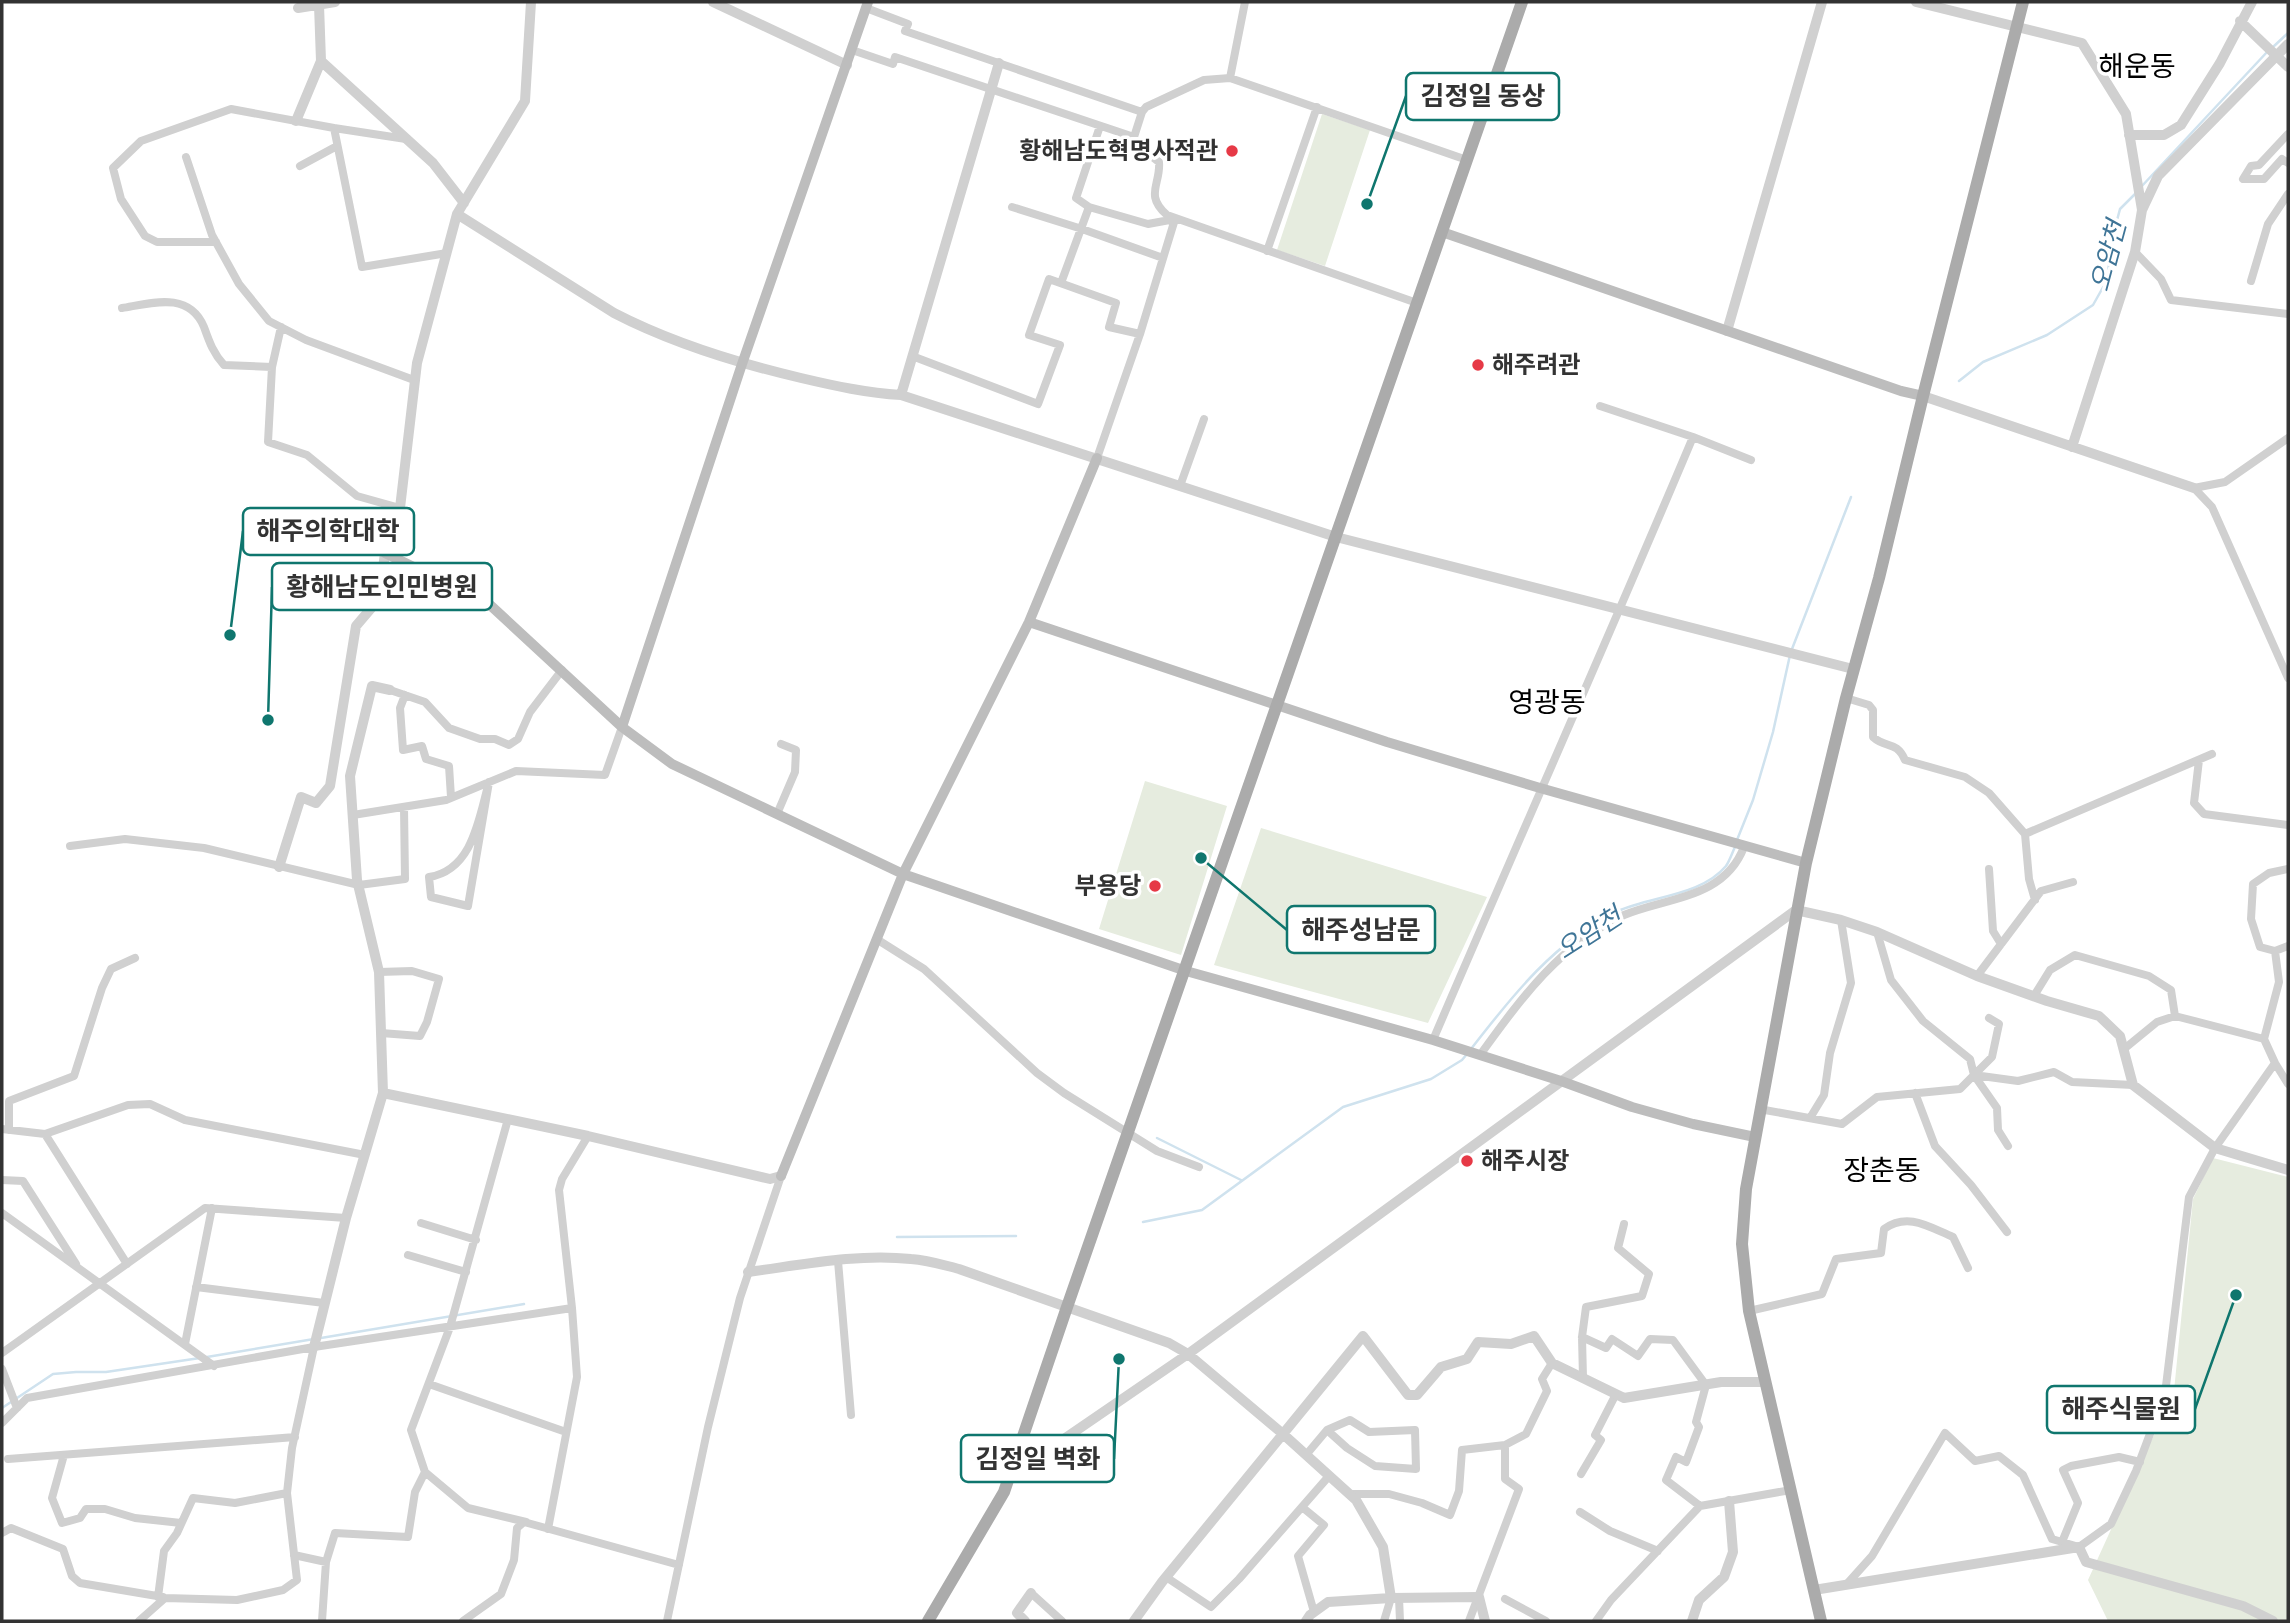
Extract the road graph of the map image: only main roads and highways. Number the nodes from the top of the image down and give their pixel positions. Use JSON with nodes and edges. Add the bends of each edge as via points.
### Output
{"nodes":[{"id":1,"x":1522,"y":2,"type":"edge"},
{"id":2,"x":2023,"y":2,"type":"edge"},
{"id":3,"x":867,"y":5,"type":"edge"},
{"id":4,"x":1442,"y":232,"type":"junction"},
{"id":5,"x":1923,"y":396,"type":"junction"},
{"id":6,"x":1097,"y":458,"type":"road end"},
{"id":7,"x":385,"y":553,"type":"road end"},
{"id":8,"x":1029,"y":622,"type":"junction"},
{"id":9,"x":1279,"y":705,"type":"junction"},
{"id":10,"x":622,"y":727,"type":"junction"},
{"id":11,"x":1805,"y":863,"type":"junction"},
{"id":12,"x":904,"y":874,"type":"junction"},
{"id":13,"x":1186,"y":971,"type":"junction"},
{"id":14,"x":1755,"y":1137,"type":"junction"},
{"id":15,"x":781,"y":1176,"type":"road end"},
{"id":16,"x":928,"y":1621,"type":"edge"},
{"id":17,"x":1821,"y":1621,"type":"edge"}],
"edges":[{"from":1,"to":4,"type":"main road"},
{"from":2,"to":5,"type":"main road"},
{"from":3,"to":10,"type":"main road"},
{"from":4,"to":5,"type":"main road"},
{"from":4,"to":9,"type":"main road"},
{"from":5,"to":11,"type":"main road"},
{"from":6,"to":8,"type":"main road"},
{"from":7,"to":10,"type":"main road","via":[[489,604]]},
{"from":8,"to":9,"type":"main road"},
{"from":8,"to":12,"type":"main road"},
{"from":9,"to":11,"type":"main road","via":[[1540,788]]},
{"from":9,"to":13,"type":"main road"},
{"from":10,"to":12,"type":"main road","via":[[672,764]]},
{"from":11,"to":14,"type":"main road"},
{"from":12,"to":13,"type":"main road"},
{"from":12,"to":15,"type":"main road"},
{"from":13,"to":14,"type":"main road","via":[[1460,1048],[1632,1107]]},
{"from":13,"to":16,"type":"main road","via":[[1004,1492]]},
{"from":14,"to":17,"type":"main road","via":[[1742,1219],[1749,1311]]}]}
